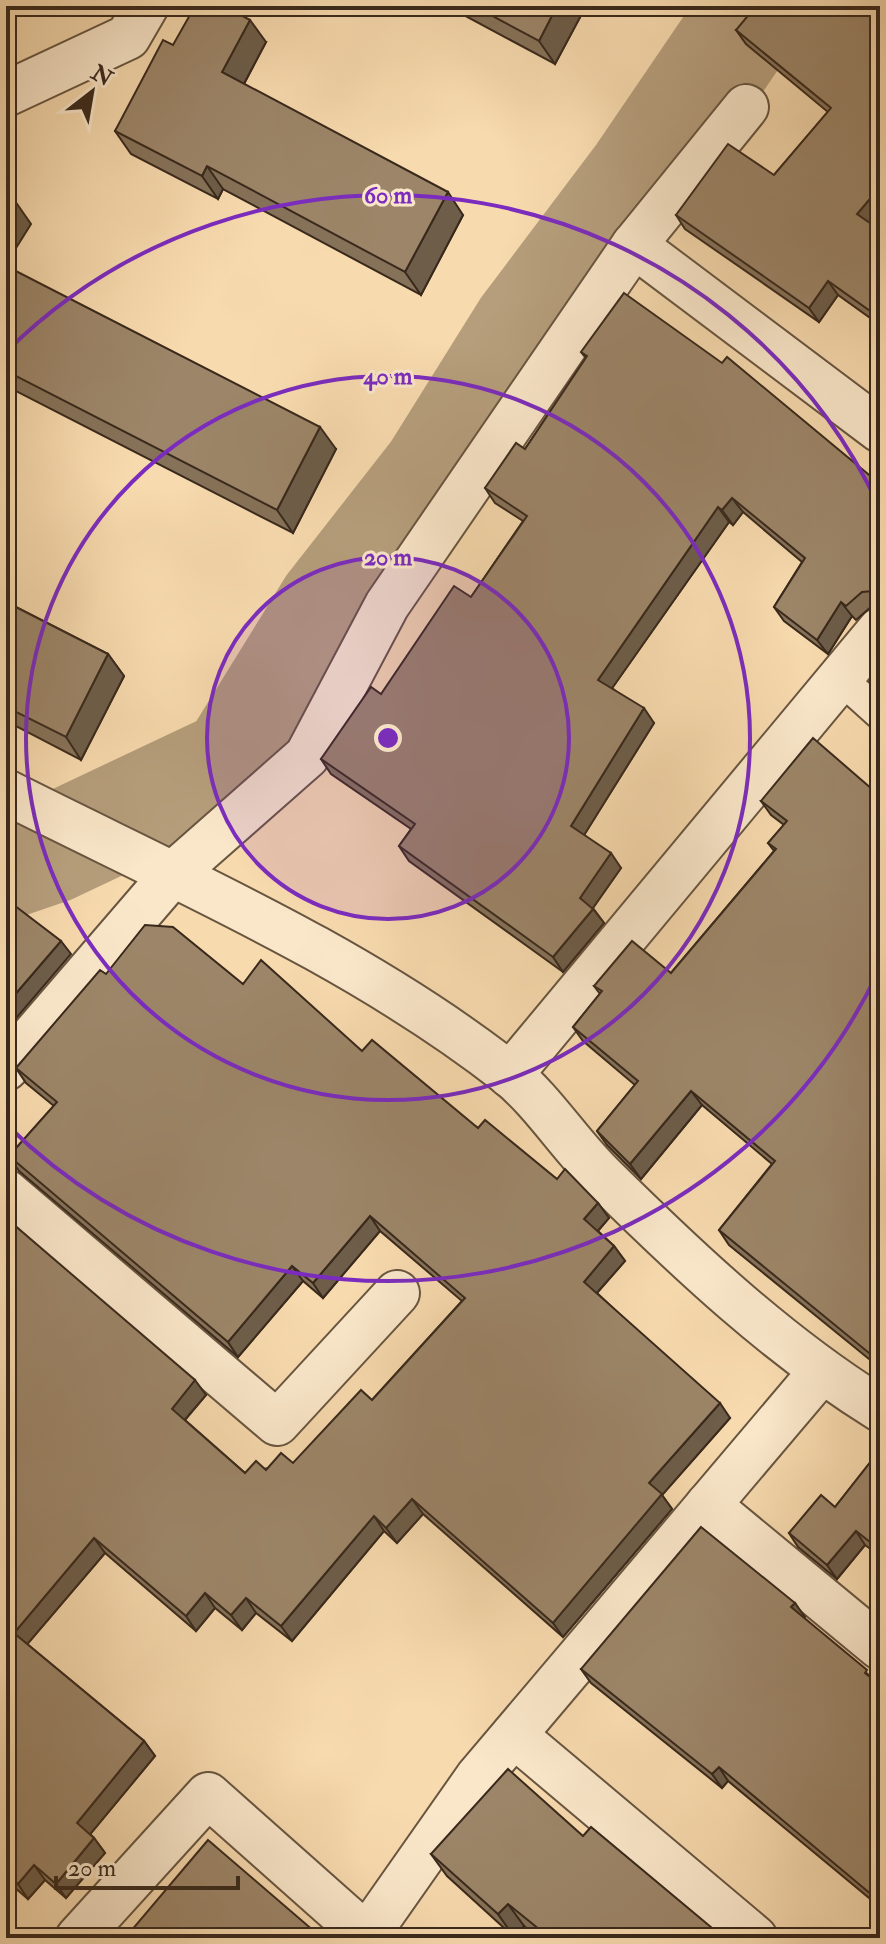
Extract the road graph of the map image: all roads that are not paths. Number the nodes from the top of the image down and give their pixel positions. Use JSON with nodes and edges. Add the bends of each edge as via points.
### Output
{"nodes":[{"id":1,"x":146,"y":6,"type":"edge"},
{"id":2,"x":6,"y":94,"type":"edge"},
{"id":3,"x":746,"y":107,"type":"dead end"},
{"id":4,"x":634,"y":245,"type":"junction"},
{"id":5,"x":880,"y":430,"type":"edge"},
{"id":6,"x":880,"y":630,"type":"edge"},
{"id":7,"x":840,"y":678,"type":"junction"},
{"id":8,"x":880,"y":714,"type":"edge"},
{"id":9,"x":24,"y":801,"type":"edge"},
{"id":10,"x":172,"y":875,"type":"junction"},
{"id":11,"x":6,"y":1068,"type":"edge"},
{"id":12,"x":510,"y":1075,"type":"junction"},
{"id":13,"x":6,"y":1192,"type":"edge"},
{"id":14,"x":397,"y":1293,"type":"dead end"},
{"id":15,"x":820,"y":1373,"type":"junction"},
{"id":16,"x":880,"y":1409,"type":"edge"},
{"id":17,"x":708,"y":1505,"type":"junction"},
{"id":18,"x":880,"y":1647,"type":"edge"},
{"id":19,"x":514,"y":1735,"type":"junction"},
{"id":20,"x":367,"y":1937,"type":"edge"},
{"id":21,"x":78,"y":1938,"type":"edge"},
{"id":22,"x":755,"y":1938,"type":"edge"}],
"edges":[{"from":1,"to":2,"type":"street","via":[[128,37]]},
{"from":3,"to":4,"type":"street"},
{"from":4,"to":5,"type":"street"},
{"from":4,"to":10,"type":"street","via":[[387,605],[307,756]]},
{"from":6,"to":7,"type":"street"},
{"from":7,"to":8,"type":"lane"},
{"from":7,"to":12,"type":"street"},
{"from":9,"to":10,"type":"street"},
{"from":10,"to":11,"type":"street"},
{"from":10,"to":12,"type":"street","via":[[338,961]]},
{"from":12,"to":15,"type":"street","via":[[600,1175]]},
{"from":13,"to":14,"type":"street","via":[[277,1423]]},
{"from":15,"to":16,"type":"street"},
{"from":15,"to":17,"type":"street"},
{"from":17,"to":18,"type":"street"},
{"from":17,"to":19,"type":"street"},
{"from":19,"to":20,"type":"street","via":[[478,1777]]},
{"from":19,"to":22,"type":"street"},
{"from":20,"to":21,"type":"street","via":[[208,1795]]}]}
